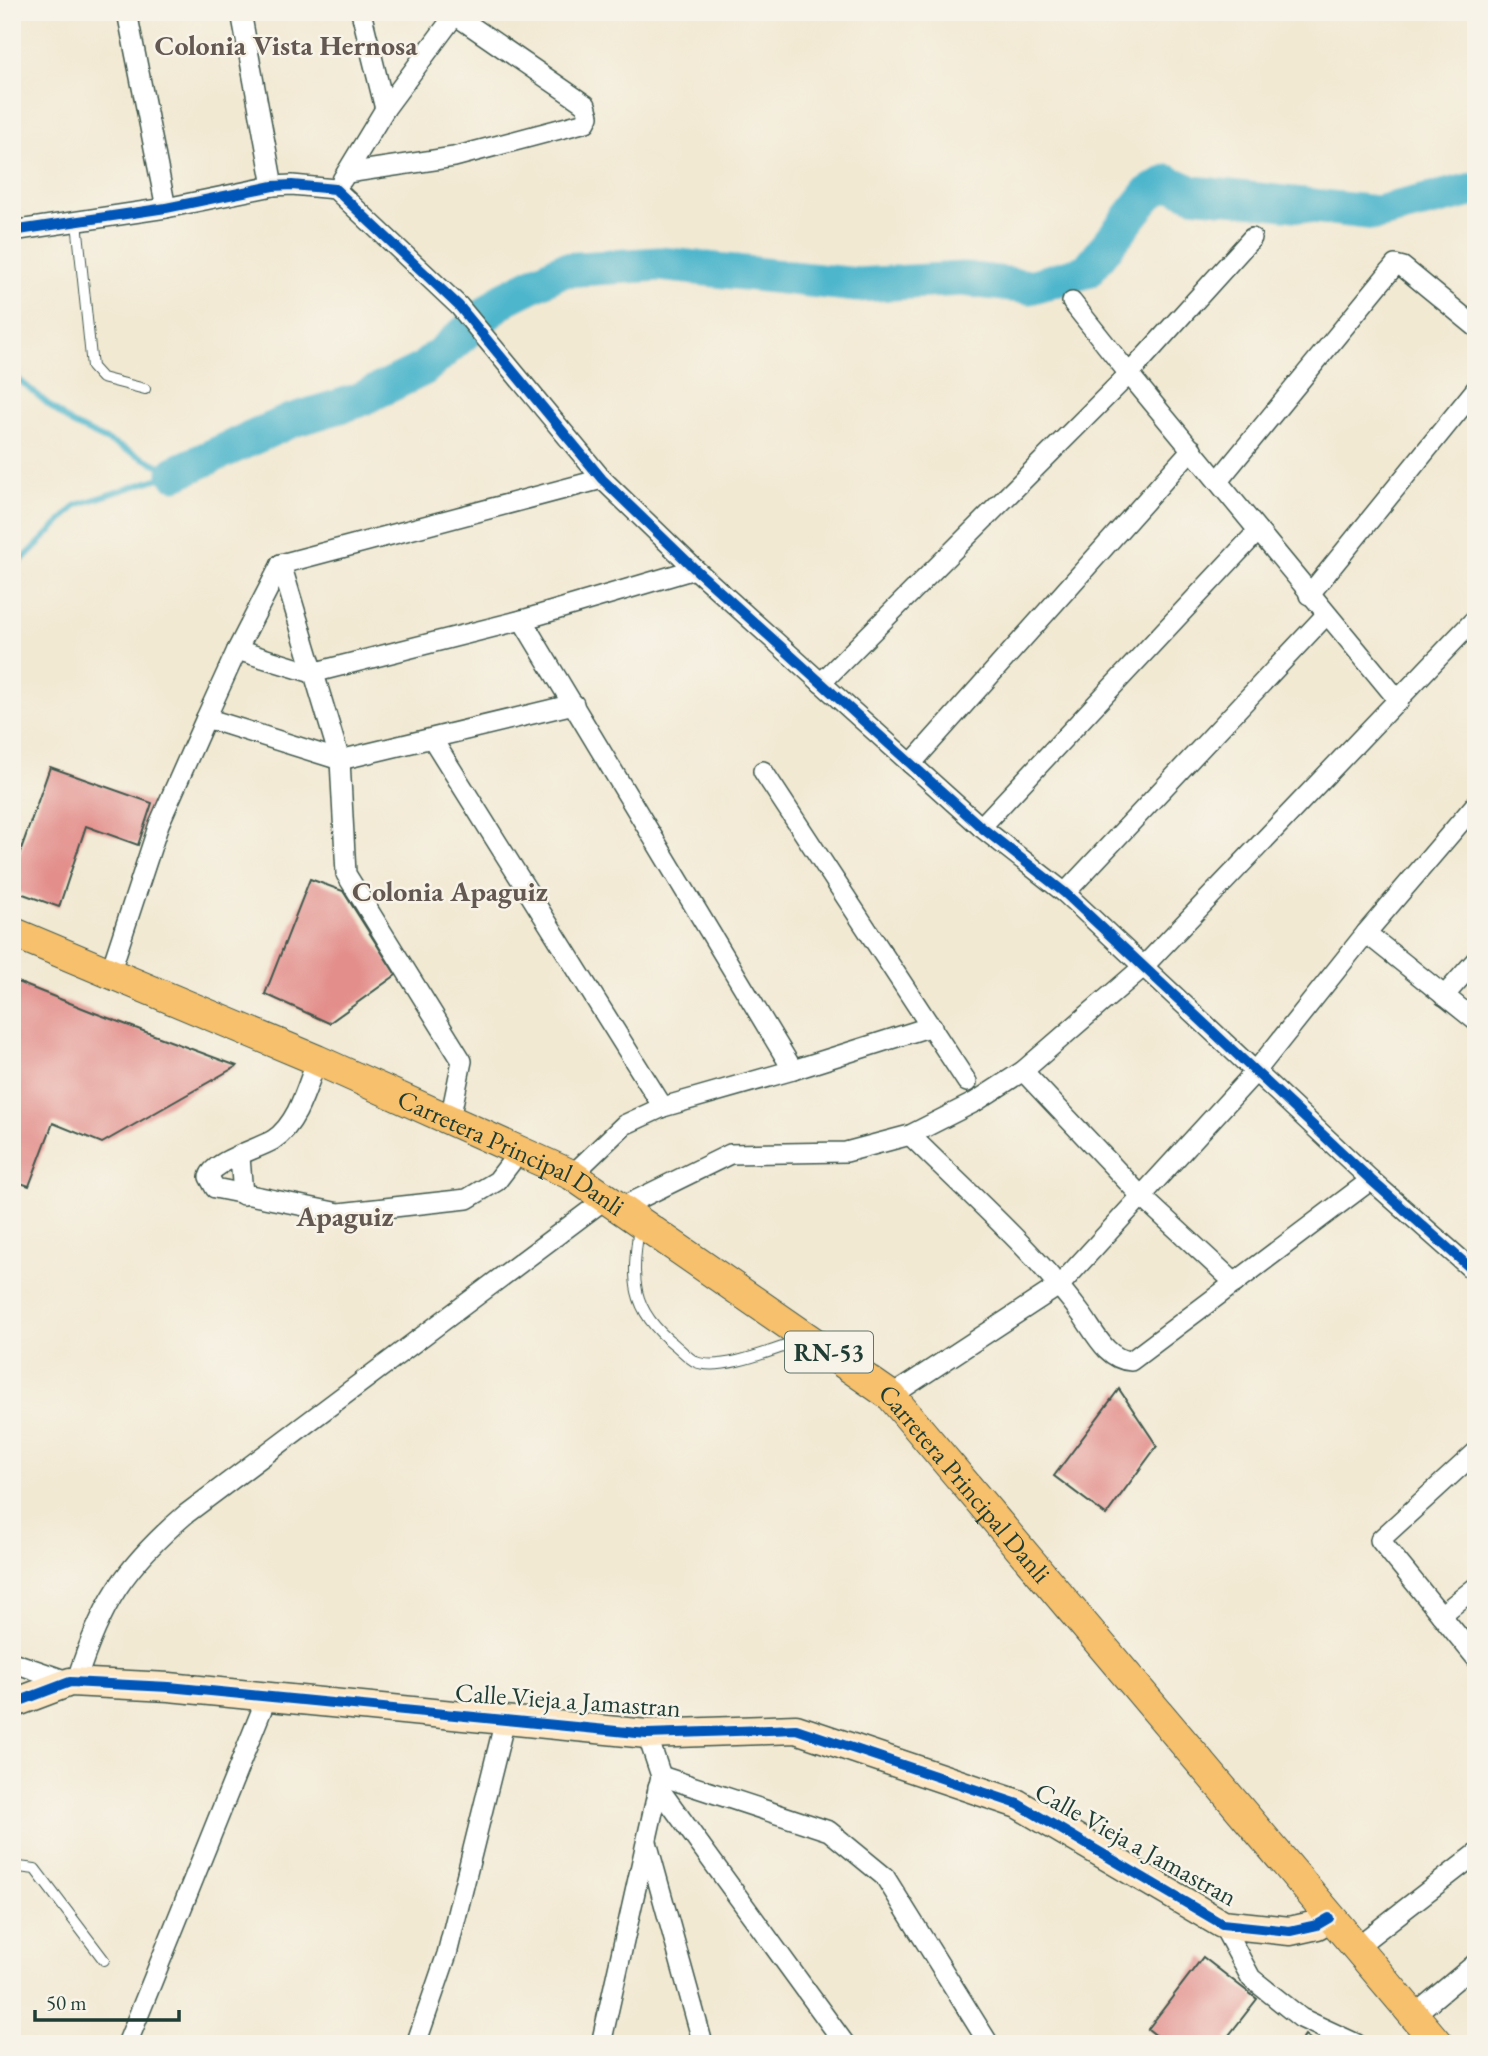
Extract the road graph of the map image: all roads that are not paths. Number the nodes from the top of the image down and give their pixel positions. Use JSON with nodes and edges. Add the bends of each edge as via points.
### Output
{"nodes":[{"id":1,"x":127,"y":12,"type":"edge"},
{"id":2,"x":241,"y":12,"type":"edge"},
{"id":3,"x":361,"y":12,"type":"edge"},
{"id":4,"x":456,"y":14,"type":"edge"},
{"id":5,"x":386,"y":109,"type":"junction"},
{"id":6,"x":341,"y":181,"type":"junction"},
{"id":7,"x":273,"y":187,"type":"junction"},
{"id":8,"x":166,"y":208,"type":"junction"},
{"id":9,"x":77,"y":222,"type":"junction"},
{"id":10,"x":12,"y":230,"type":"edge"},
{"id":11,"x":1252,"y":238,"type":"dead end"},
{"id":12,"x":1072,"y":302,"type":"dead end"},
{"id":13,"x":1476,"y":327,"type":"edge"},
{"id":14,"x":1129,"y":374,"type":"junction"},
{"id":15,"x":145,"y":389,"type":"dead end"},
{"id":16,"x":1476,"y":389,"type":"edge"},
{"id":17,"x":1192,"y":449,"type":"junction"},
{"id":18,"x":602,"y":479,"type":"junction"},
{"id":19,"x":1218,"y":481,"type":"junction"},
{"id":20,"x":1258,"y":531,"type":"junction"},
{"id":21,"x":281,"y":564,"type":"junction"},
{"id":22,"x":695,"y":569,"type":"junction"},
{"id":23,"x":1309,"y":595,"type":"junction"},
{"id":24,"x":1326,"y":615,"type":"junction"},
{"id":25,"x":1476,"y":618,"type":"edge"},
{"id":26,"x":522,"y":620,"type":"junction"},
{"id":27,"x":237,"y":650,"type":"junction"},
{"id":28,"x":312,"y":673,"type":"junction"},
{"id":29,"x":821,"y":683,"type":"junction"},
{"id":30,"x":1399,"y":701,"type":"junction"},
{"id":31,"x":574,"y":704,"type":"junction"},
{"id":32,"x":206,"y":718,"type":"junction"},
{"id":33,"x":433,"y":740,"type":"junction"},
{"id":34,"x":340,"y":760,"type":"junction"},
{"id":35,"x":911,"y":764,"type":"junction"},
{"id":36,"x":763,"y":771,"type":"dead end"},
{"id":37,"x":1476,"y":804,"type":"edge"},
{"id":38,"x":981,"y":827,"type":"junction"},
{"id":39,"x":1065,"y":893,"type":"junction"},
{"id":40,"x":12,"y":932,"type":"edge"},
{"id":41,"x":1366,"y":933,"type":"junction"},
{"id":42,"x":1476,"y":960,"type":"edge"},
{"id":43,"x":1143,"y":967,"type":"junction"},
{"id":44,"x":110,"y":973,"type":"junction"},
{"id":45,"x":1444,"y":996,"type":"junction"},
{"id":46,"x":1476,"y":1021,"type":"edge"},
{"id":47,"x":932,"y":1026,"type":"junction"},
{"id":48,"x":317,"y":1060,"type":"junction"},
{"id":49,"x":793,"y":1070,"type":"junction"},
{"id":50,"x":1023,"y":1071,"type":"junction"},
{"id":51,"x":1256,"y":1071,"type":"junction"},
{"id":52,"x":967,"y":1082,"type":"dead end"},
{"id":53,"x":663,"y":1107,"type":"junction"},
{"id":54,"x":450,"y":1119,"type":"junction"},
{"id":55,"x":910,"y":1135,"type":"junction"},
{"id":56,"x":519,"y":1152,"type":"junction"},
{"id":57,"x":240,"y":1157,"type":"junction"},
{"id":58,"x":572,"y":1175,"type":"junction"},
{"id":59,"x":1371,"y":1180,"type":"junction"},
{"id":60,"x":243,"y":1195,"type":"junction"},
{"id":61,"x":1141,"y":1196,"type":"junction"},
{"id":62,"x":623,"y":1207,"type":"junction"},
{"id":63,"x":1476,"y":1273,"type":"edge"},
{"id":64,"x":1235,"y":1283,"type":"junction"},
{"id":65,"x":1060,"y":1285,"type":"junction"},
{"id":66,"x":809,"y":1338,"type":"junction"},
{"id":67,"x":891,"y":1396,"type":"junction"},
{"id":68,"x":1476,"y":1452,"type":"edge"},
{"id":69,"x":1476,"y":1587,"type":"edge"},
{"id":70,"x":1441,"y":1615,"type":"junction"},
{"id":71,"x":1476,"y":1658,"type":"edge"},
{"id":72,"x":12,"y":1662,"type":"edge"},
{"id":73,"x":73,"y":1682,"type":"junction"},
{"id":74,"x":267,"y":1697,"type":"junction"},
{"id":75,"x":12,"y":1704,"type":"edge"},
{"id":76,"x":505,"y":1720,"type":"junction"},
{"id":77,"x":647,"y":1734,"type":"junction"},
{"id":78,"x":660,"y":1782,"type":"junction"},
{"id":79,"x":647,"y":1840,"type":"junction"},
{"id":80,"x":1476,"y":1854,"type":"edge"},
{"id":81,"x":12,"y":1872,"type":"edge"},
{"id":82,"x":1329,"y":1918,"type":"junction"},
{"id":83,"x":1222,"y":1924,"type":"junction"},
{"id":84,"x":1355,"y":1948,"type":"junction"},
{"id":85,"x":104,"y":1961,"type":"dead end"},
{"id":86,"x":1476,"y":1964,"type":"edge"},
{"id":87,"x":1413,"y":2016,"type":"junction"},
{"id":88,"x":127,"y":2044,"type":"edge"},
{"id":89,"x":416,"y":2044,"type":"edge"},
{"id":90,"x":601,"y":2044,"type":"edge"},
{"id":91,"x":703,"y":2044,"type":"edge"},
{"id":92,"x":845,"y":2044,"type":"edge"},
{"id":93,"x":989,"y":2044,"type":"edge"},
{"id":94,"x":1357,"y":2044,"type":"edge"},
{"id":95,"x":1438,"y":2044,"type":"edge"}],
"edges":[{"from":1,"to":8,"type":"street"},
{"from":2,"to":7,"type":"street"},
{"from":3,"to":5,"type":"street"},
{"from":4,"to":5,"type":"street"},
{"from":4,"to":6,"type":"street","via":[[586,105],[586,122]]},
{"from":5,"to":6,"type":"street"},
{"from":6,"to":7,"type":"street"},
{"from":6,"to":18,"type":"street","via":[[459,306]]},
{"from":7,"to":8,"type":"street"},
{"from":8,"to":9,"type":"street"},
{"from":9,"to":10,"type":"street"},
{"from":9,"to":15,"type":"lane","via":[[92,367],[102,378]]},
{"from":11,"to":14,"type":"street"},
{"from":12,"to":14,"type":"street"},
{"from":13,"to":19,"type":"street","via":[[1395,265]]},
{"from":14,"to":17,"type":"street"},
{"from":14,"to":29,"type":"street"},
{"from":16,"to":23,"type":"street"},
{"from":17,"to":19,"type":"street"},
{"from":17,"to":35,"type":"street"},
{"from":18,"to":21,"type":"street"},
{"from":18,"to":22,"type":"street"},
{"from":19,"to":20,"type":"street"},
{"from":20,"to":23,"type":"street"},
{"from":20,"to":38,"type":"street"},
{"from":21,"to":27,"type":"street"},
{"from":21,"to":28,"type":"street"},
{"from":22,"to":26,"type":"street"},
{"from":22,"to":29,"type":"street"},
{"from":23,"to":24,"type":"street"},
{"from":24,"to":30,"type":"street"},
{"from":24,"to":39,"type":"street"},
{"from":25,"to":30,"type":"street"},
{"from":26,"to":28,"type":"street"},
{"from":26,"to":31,"type":"street"},
{"from":27,"to":28,"type":"street"},
{"from":27,"to":32,"type":"street"},
{"from":28,"to":34,"type":"street"},
{"from":29,"to":35,"type":"street"},
{"from":30,"to":43,"type":"street"},
{"from":31,"to":33,"type":"street"},
{"from":31,"to":49,"type":"street"},
{"from":32,"to":34,"type":"street"},
{"from":32,"to":44,"type":"street","via":[[159,824]]},
{"from":33,"to":34,"type":"street"},
{"from":33,"to":53,"type":"street"},
{"from":34,"to":54,"type":"street","via":[[346,874],[462,1060]]},
{"from":35,"to":38,"type":"street"},
{"from":36,"to":47,"type":"street"},
{"from":37,"to":41,"type":"street"},
{"from":38,"to":39,"type":"street"},
{"from":39,"to":43,"type":"street"},
{"from":40,"to":44,"type":"main road","name":"Carretera Principal Danli","number":"RN-53"},
{"from":41,"to":45,"type":"street"},
{"from":41,"to":51,"type":"street"},
{"from":42,"to":45,"type":"street"},
{"from":43,"to":50,"type":"street"},
{"from":43,"to":51,"type":"street"},
{"from":44,"to":48,"type":"main road","name":"Carretera Principal Danli","number":"RN-53"},
{"from":45,"to":46,"type":"street"},
{"from":47,"to":49,"type":"street"},
{"from":47,"to":52,"type":"street"},
{"from":48,"to":54,"type":"main road","name":"Carretera Principal Danli","number":"RN-53"},
{"from":48,"to":57,"type":"street","via":[[293,1119],[275,1139]]},
{"from":49,"to":53,"type":"street"},
{"from":50,"to":55,"type":"street"},
{"from":50,"to":61,"type":"street"},
{"from":51,"to":59,"type":"street"},
{"from":51,"to":61,"type":"street"},
{"from":53,"to":58,"type":"street","via":[[624,1125]]},
{"from":54,"to":56,"type":"main road","name":"Carretera Principal Danli","number":"RN-53"},
{"from":55,"to":62,"type":"street","via":[[846,1152],[730,1154]]},
{"from":55,"to":65,"type":"street"},
{"from":56,"to":58,"type":"main road","name":"Carretera Principal Danli","number":"RN-53"},
{"from":56,"to":60,"type":"street","via":[[497,1181],[467,1199],[339,1213]]},
{"from":57,"to":60,"type":"street"},
{"from":57,"to":60,"type":"street","via":[[215,1166],[209,1177],[218,1189]]},
{"from":58,"to":62,"type":"main road","name":"Carretera Principal Danli","number":"RN-53"},
{"from":59,"to":63,"type":"street"},
{"from":59,"to":64,"type":"street"},
{"from":61,"to":64,"type":"street"},
{"from":61,"to":65,"type":"street"},
{"from":62,"to":66,"type":"main road","name":"Carretera Principal Danli","number":"RN-53"},
{"from":62,"to":66,"type":"lane","via":[[643,1310],[656,1331],[696,1362],[735,1362]]},
{"from":62,"to":73,"type":"street","via":[[198,1505],[148,1546],[116,1586]]},
{"from":64,"to":65,"type":"street","via":[[1131,1361],[1119,1361],[1108,1351]]},
{"from":65,"to":67,"type":"street"},
{"from":66,"to":67,"type":"main road","name":"Carretera Principal Danli","number":"RN-53"},
{"from":67,"to":82,"type":"main road","name":"Carretera Principal Danli","number":"RN-53"},
{"from":68,"to":70,"type":"street","via":[[1380,1540]]},
{"from":69,"to":70,"type":"street"},
{"from":70,"to":71,"type":"street"},
{"from":72,"to":73,"type":"street"},
{"from":73,"to":74,"type":"street","name":"Calle Vieja a Jamastran"},
{"from":73,"to":75,"type":"street","name":"Calle Vieja a Jamastran"},
{"from":74,"to":76,"type":"street","name":"Calle Vieja a Jamastran"},
{"from":74,"to":88,"type":"street"},
{"from":76,"to":77,"type":"street","name":"Calle Vieja a Jamastran"},
{"from":76,"to":89,"type":"street","via":[[447,1954]]},
{"from":77,"to":78,"type":"street"},
{"from":77,"to":83,"type":"street","name":"Calle Vieja a Jamastran","via":[[796,1728],[1018,1804]]},
{"from":78,"to":79,"type":"street"},
{"from":78,"to":92,"type":"street"},
{"from":78,"to":93,"type":"street","via":[[829,1831],[885,1877]]},
{"from":79,"to":90,"type":"street"},
{"from":79,"to":91,"type":"street"},
{"from":80,"to":84,"type":"street"},
{"from":81,"to":85,"type":"lane","via":[[19,1867],[35,1869]]},
{"from":82,"to":83,"type":"street","name":"Calle Vieja a Jamastran","via":[[1290,1931]]},
{"from":82,"to":84,"type":"main road","name":"Carretera Principal Danli","number":"RN-53"},
{"from":83,"to":94,"type":"street","via":[[1251,1978],[1301,2018]]},
{"from":84,"to":87,"type":"main road","name":"Carretera Principal Danli","number":"RN-53"},
{"from":86,"to":87,"type":"street"},
{"from":87,"to":95,"type":"main road","name":"Carretera Principal Danli","number":"RN-53"}]}
